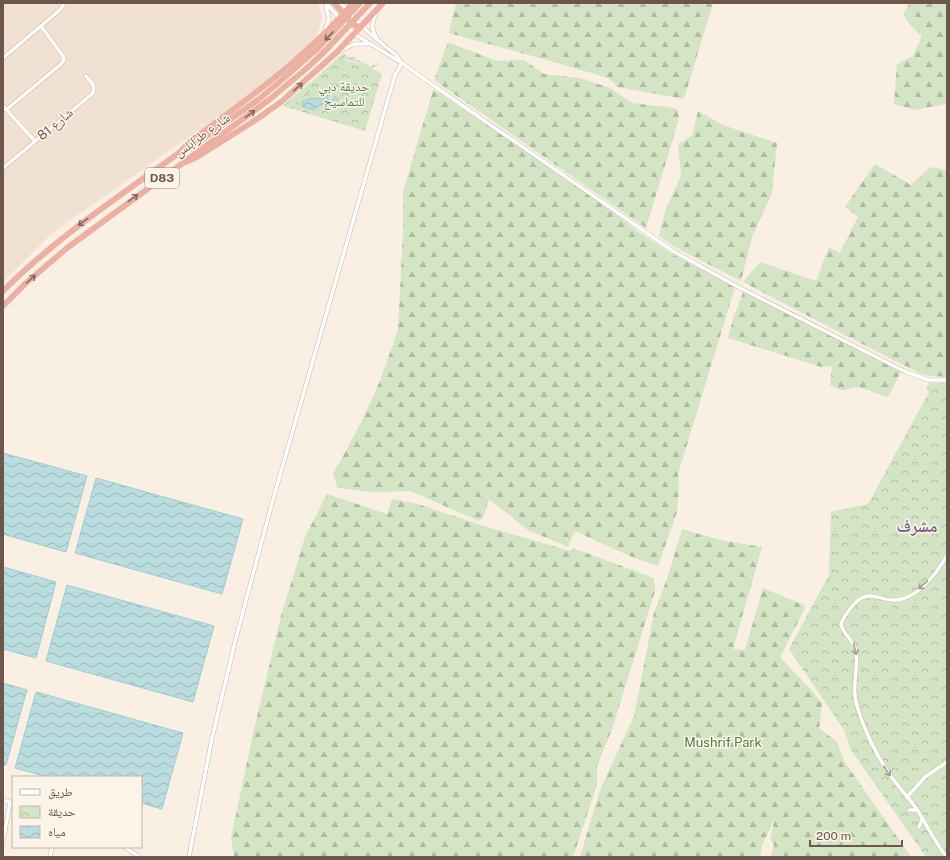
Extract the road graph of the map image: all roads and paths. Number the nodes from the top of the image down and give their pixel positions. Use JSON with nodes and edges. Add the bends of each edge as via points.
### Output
{"nodes":[{"id":1,"x":64,"y":3,"type":"edge"},
{"id":2,"x":326,"y":3,"type":"edge"},
{"id":3,"x":334,"y":3,"type":"edge"},
{"id":4,"x":341,"y":3,"type":"edge"},
{"id":5,"x":353,"y":3,"type":"edge"},
{"id":6,"x":360,"y":3,"type":"edge"},
{"id":7,"x":370,"y":3,"type":"edge"},
{"id":8,"x":383,"y":3,"type":"edge"},
{"id":9,"x":379,"y":8,"type":"junction"},
{"id":10,"x":345,"y":12,"type":"junction"},
{"id":11,"x":338,"y":18,"type":"junction"},
{"id":12,"x":41,"y":26,"type":"junction"},
{"id":13,"x":362,"y":26,"type":"junction"},
{"id":14,"x":354,"y":34,"type":"junction"},
{"id":15,"x":319,"y":37,"type":"junction"},
{"id":16,"x":378,"y":40,"type":"junction"},
{"id":17,"x":372,"y":46,"type":"junction"},
{"id":18,"x":337,"y":52,"type":"junction"},
{"id":19,"x":3,"y":58,"type":"edge"},
{"id":20,"x":402,"y":63,"type":"junction"},
{"id":21,"x":86,"y":76,"type":"dead end"},
{"id":22,"x":5,"y":108,"type":"edge"},
{"id":23,"x":35,"y":141,"type":"junction"},
{"id":24,"x":178,"y":153,"type":"junction"},
{"id":25,"x":184,"y":163,"type":"junction"},
{"id":26,"x":3,"y":168,"type":"edge"},
{"id":27,"x":3,"y":291,"type":"edge"},
{"id":28,"x":3,"y":306,"type":"edge"},
{"id":29,"x":947,"y":380,"type":"edge"},
{"id":30,"x":947,"y":554,"type":"edge"},
{"id":31,"x":947,"y":762,"type":"edge"},
{"id":32,"x":907,"y":797,"type":"junction"},
{"id":33,"x":3,"y":800,"type":"edge"},
{"id":34,"x":12,"y":803,"type":"edge"},
{"id":35,"x":909,"y":810,"type":"dead end"},
{"id":36,"x":917,"y":810,"type":"junction"},
{"id":37,"x":922,"y":819,"type":"junction"},
{"id":38,"x":919,"y":827,"type":"dead end"},
{"id":39,"x":3,"y":842,"type":"edge"},
{"id":40,"x":126,"y":848,"type":"edge"},
{"id":41,"x":140,"y":857,"type":"edge"},
{"id":42,"x":189,"y":857,"type":"edge"},
{"id":43,"x":947,"y":857,"type":"edge"}],
"edges":[{"from":1,"to":12,"type":"street","via":[[61,9]]},
{"from":2,"to":11,"type":"street"},
{"from":2,"to":15,"type":"street","via":[[329,22]]},
{"from":3,"to":10,"type":"highway"},
{"from":4,"to":10,"type":"street"},
{"from":5,"to":10,"type":"highway"},
{"from":6,"to":24,"type":"highway","name":"شارع طرابلس","number":"D83","one_way":true,"bridge":true,"via":[[317,49],[259,99],[190,148]]},
{"from":25,"to":7,"type":"highway","name":"شارع طرابلس","number":"D83","one_way":true,"bridge":true,"via":[[191,155],[270,99],[307,68]]},
{"from":8,"to":9,"type":"highway"},
{"from":9,"to":13,"type":"highway"},
{"from":9,"to":16,"type":"street","via":[[372,24]]},
{"from":10,"to":11,"type":"highway"},
{"from":10,"to":13,"type":"highway","via":[[352,24]]},
{"from":11,"to":14,"type":"street"},
{"from":11,"to":15,"type":"highway"},
{"from":12,"to":19,"type":"street"},
{"from":12,"to":22,"type":"street","via":[[64,60]]},
{"from":13,"to":14,"type":"highway"},
{"from":13,"to":16,"type":"street"},
{"from":14,"to":17,"type":"street"},
{"from":14,"to":18,"type":"highway"},
{"from":15,"to":24,"type":"highway","via":[[274,80],[189,142]]},
{"from":16,"to":20,"type":"street"},
{"from":17,"to":18,"type":"street","via":[[354,44]]},
{"from":17,"to":20,"type":"street"},
{"from":25,"to":18,"type":"highway","one_way":true,"via":[[265,114]]},
{"from":20,"to":29,"type":"street","via":[[673,251],[904,371],[928,380]]},
{"from":20,"to":42,"type":"street","via":[[395,75],[369,161],[272,503],[218,713]]},
{"from":21,"to":23,"type":"street","name":"شارع 81","via":[[94,86],[93,92]]},
{"from":22,"to":23,"type":"street"},
{"from":23,"to":26,"type":"street","name":"شارع 81"},
{"from":24,"to":27,"type":"highway","name":"شارع طرابلس","number":"D83","one_way":true,"via":[[76,227]]},
{"from":28,"to":25,"type":"highway","name":"شارع طرابلس","number":"D83","one_way":true,"via":[[67,248]]},
{"from":30,"to":32,"type":"street","one_way":true,"via":[[931,578],[912,595],[898,600],[861,597],[841,623],[856,652],[854,692],[858,710],[880,759]]},
{"from":31,"to":32,"type":"street","via":[[924,777]]},
{"from":32,"to":36,"type":"street"},
{"from":33,"to":34,"type":"street"},
{"from":34,"to":39,"type":"street"},
{"from":35,"to":36,"type":"street"},
{"from":36,"to":37,"type":"street"},
{"from":37,"to":38,"type":"street"},
{"from":37,"to":43,"type":"street"},
{"from":40,"to":41,"type":"street"}]}
